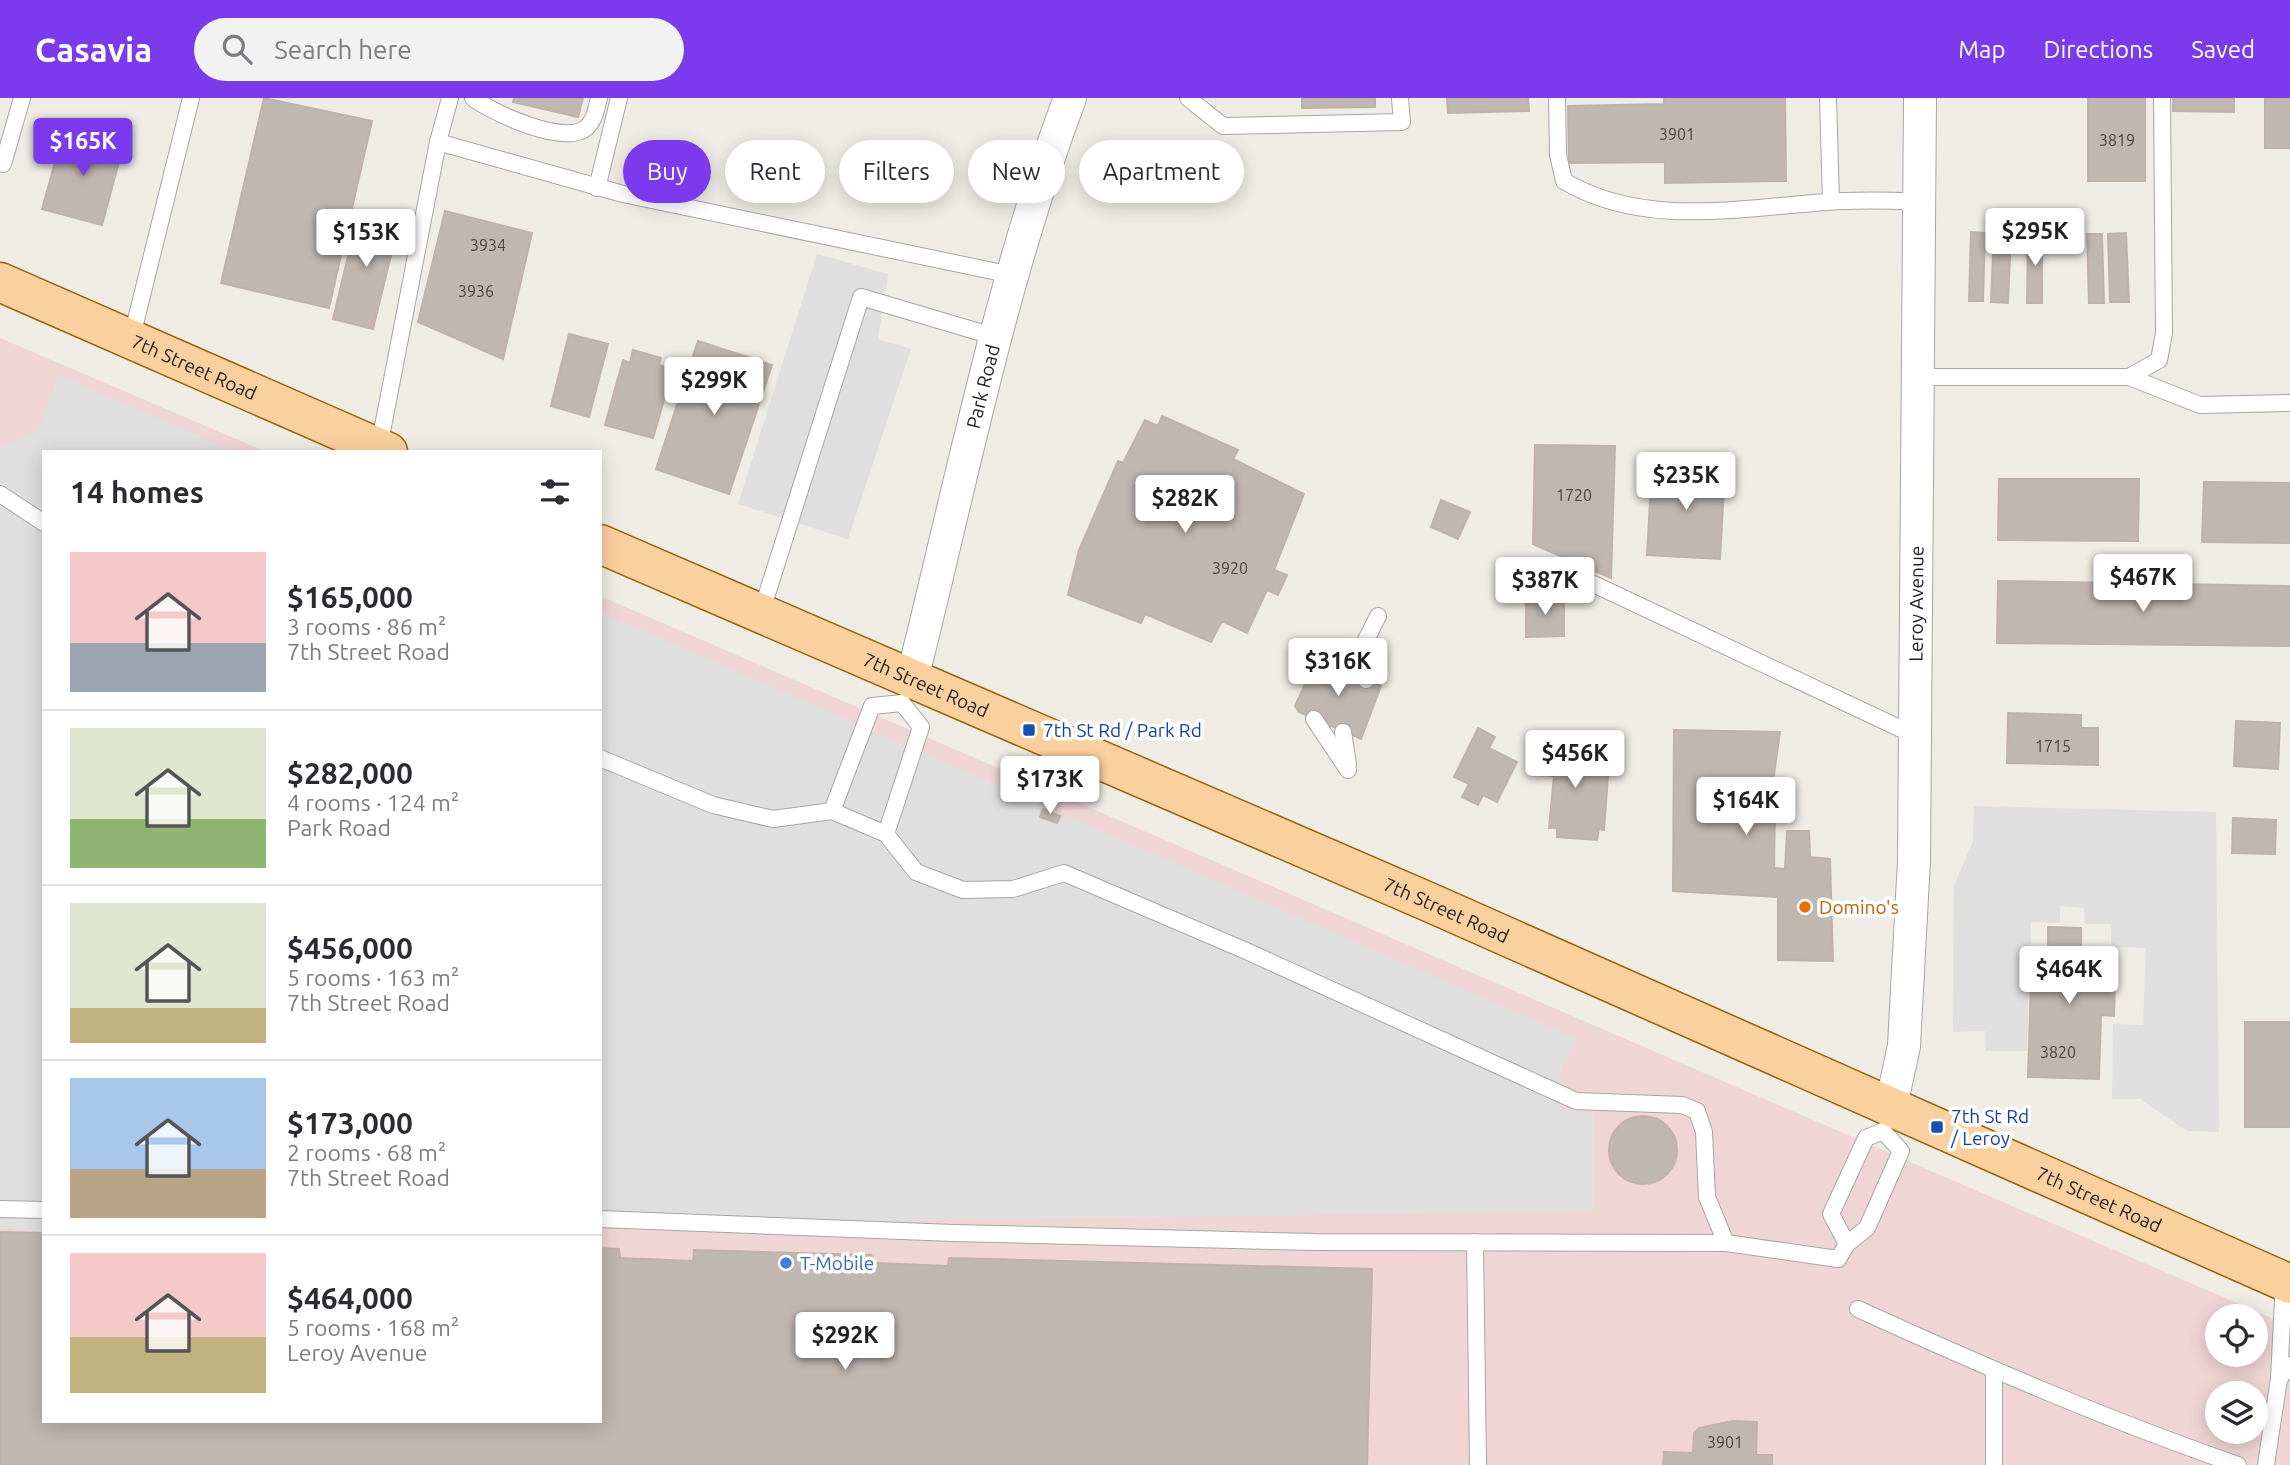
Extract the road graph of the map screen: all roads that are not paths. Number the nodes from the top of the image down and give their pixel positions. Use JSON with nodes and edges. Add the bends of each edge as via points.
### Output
{"nodes":[{"id":1,"x":22,"y":98,"type":"edge"},
{"id":2,"x":191,"y":98,"type":"edge"},
{"id":3,"x":450,"y":98,"type":"edge"},
{"id":4,"x":474,"y":98,"type":"edge"},
{"id":5,"x":599,"y":98,"type":"edge"},
{"id":6,"x":619,"y":98,"type":"edge"},
{"id":7,"x":1070,"y":98,"type":"edge"},
{"id":8,"x":1188,"y":98,"type":"edge"},
{"id":9,"x":1400,"y":98,"type":"edge"},
{"id":10,"x":1557,"y":98,"type":"edge"},
{"id":11,"x":1828,"y":98,"type":"edge"},
{"id":12,"x":1920,"y":98,"type":"edge"},
{"id":13,"x":2162,"y":98,"type":"edge"},
{"id":14,"x":438,"y":142,"type":"junction"},
{"id":15,"x":0,"y":163,"type":"edge"},
{"id":16,"x":597,"y":188,"type":"junction"},
{"id":17,"x":1831,"y":201,"type":"junction"},
{"id":18,"x":1919,"y":201,"type":"junction"},
{"id":19,"x":1012,"y":275,"type":"junction"},
{"id":20,"x":0,"y":282,"type":"edge"},
{"id":21,"x":996,"y":337,"type":"junction"},
{"id":22,"x":131,"y":340,"type":"junction"},
{"id":23,"x":1917,"y":377,"type":"junction"},
{"id":24,"x":2129,"y":377,"type":"junction"},
{"id":25,"x":2290,"y":403,"type":"edge"},
{"id":26,"x":384,"y":449,"type":"edge"},
{"id":27,"x":0,"y":494,"type":"edge"},
{"id":28,"x":42,"y":522,"type":"edge"},
{"id":29,"x":602,"y":545,"type":"edge"},
{"id":30,"x":1568,"y":572,"type":"dead end"},
{"id":31,"x":760,"y":614,"type":"junction"},
{"id":32,"x":1378,"y":616,"type":"dead end"},
{"id":33,"x":1364,"y":645,"type":"junction"},
{"id":34,"x":1336,"y":667,"type":"dead end"},
{"id":35,"x":1366,"y":680,"type":"dead end"},
{"id":36,"x":907,"y":691,"type":"junction"},
{"id":37,"x":1314,"y":719,"type":"dead end"},
{"id":38,"x":1343,"y":732,"type":"dead end"},
{"id":39,"x":1914,"y":735,"type":"junction"},
{"id":40,"x":602,"y":759,"type":"edge"},
{"id":41,"x":832,"y":811,"type":"junction"},
{"id":42,"x":886,"y":834,"type":"junction"},
{"id":43,"x":1887,"y":1119,"type":"junction"},
{"id":44,"x":0,"y":1209,"type":"edge"},
{"id":45,"x":42,"y":1210,"type":"edge"},
{"id":46,"x":602,"y":1219,"type":"edge"},
{"id":47,"x":1475,"y":1242,"type":"junction"},
{"id":48,"x":1726,"y":1243,"type":"junction"},
{"id":49,"x":1847,"y":1244,"type":"junction"},
{"id":50,"x":2287,"y":1282,"type":"edge"},
{"id":51,"x":1858,"y":1309,"type":"dead end"},
{"id":52,"x":2290,"y":1365,"type":"edge"},
{"id":53,"x":1994,"y":1371,"type":"junction"},
{"id":54,"x":2279,"y":1379,"type":"junction"},
{"id":55,"x":1478,"y":1465,"type":"edge"},
{"id":56,"x":1994,"y":1465,"type":"edge"},
{"id":57,"x":2238,"y":1465,"type":"edge"},
{"id":58,"x":2266,"y":1465,"type":"edge"}],
"edges":[{"from":1,"to":15,"type":"lane"},
{"from":2,"to":22,"type":"lane"},
{"from":3,"to":14,"type":"lane"},
{"from":4,"to":5,"type":"lane","via":[[529,126],[569,134],[584,130],[593,121]]},
{"from":6,"to":16,"type":"lane"},
{"from":7,"to":19,"type":"street","name":"Park Road"},
{"from":8,"to":9,"type":"lane","via":[[1223,126],[1402,122]]},
{"from":10,"to":17,"type":"lane","via":[[1558,155],[1564,181],[1587,195],[1681,213]]},
{"from":11,"to":17,"type":"lane"},
{"from":12,"to":18,"type":"street","name":"Leroy Avenue"},
{"from":13,"to":24,"type":"lane","via":[[2164,333],[2160,360]]},
{"from":14,"to":16,"type":"lane"},
{"from":14,"to":26,"type":"lane"},
{"from":16,"to":19,"type":"lane"},
{"from":17,"to":18,"type":"lane"},
{"from":18,"to":23,"type":"street","name":"Leroy Avenue"},
{"from":19,"to":21,"type":"street","name":"Park Road"},
{"from":20,"to":22,"type":"main road","name":"7th Street Road"},
{"from":21,"to":31,"type":"lane","via":[[861,297]]},
{"from":21,"to":36,"type":"street","name":"Park Road"},
{"from":22,"to":26,"type":"main road","name":"7th Street Road"},
{"from":23,"to":24,"type":"lane"},
{"from":23,"to":39,"type":"street","name":"Leroy Avenue"},
{"from":24,"to":25,"type":"lane","via":[[2200,405]]},
{"from":27,"to":28,"type":"lane"},
{"from":29,"to":31,"type":"main road","name":"7th Street Road"},
{"from":30,"to":39,"type":"lane"},
{"from":31,"to":36,"type":"main road","name":"7th Street Road"},
{"from":32,"to":33,"type":"lane"},
{"from":33,"to":34,"type":"lane"},
{"from":33,"to":35,"type":"lane"},
{"from":36,"to":41,"type":"lane","via":[[872,706]]},
{"from":36,"to":42,"type":"lane","via":[[921,727]]},
{"from":36,"to":43,"type":"main road","name":"7th Street Road","via":[[1431,903]]},
{"from":37,"to":38,"type":"lane","via":[[1348,770]]},
{"from":39,"to":43,"type":"street","name":"Leroy Avenue","via":[[1914,860],[1904,1046]]},
{"from":40,"to":41,"type":"lane","via":[[713,805],[773,819]]},
{"from":41,"to":42,"type":"lane"},
{"from":42,"to":48,"type":"lane","via":[[916,872],[963,890],[1013,889],[1064,873],[1576,1101],[1682,1105],[1697,1111],[1704,1132],[1707,1197]]},
{"from":43,"to":49,"type":"lane","via":[[1901,1151],[1867,1228]]},
{"from":43,"to":49,"type":"lane","via":[[1866,1138],[1831,1214]]},
{"from":43,"to":50,"type":"main road","name":"7th Street Road"},
{"from":44,"to":45,"type":"lane"},
{"from":46,"to":47,"type":"lane","via":[[993,1235]]},
{"from":47,"to":48,"type":"lane"},
{"from":47,"to":55,"type":"lane"},
{"from":48,"to":49,"type":"lane","via":[[1838,1259]]},
{"from":50,"to":54,"type":"lane"},
{"from":51,"to":53,"type":"lane"},
{"from":52,"to":54,"type":"lane"},
{"from":53,"to":56,"type":"lane"},
{"from":53,"to":57,"type":"lane"},
{"from":54,"to":58,"type":"lane"}]}
